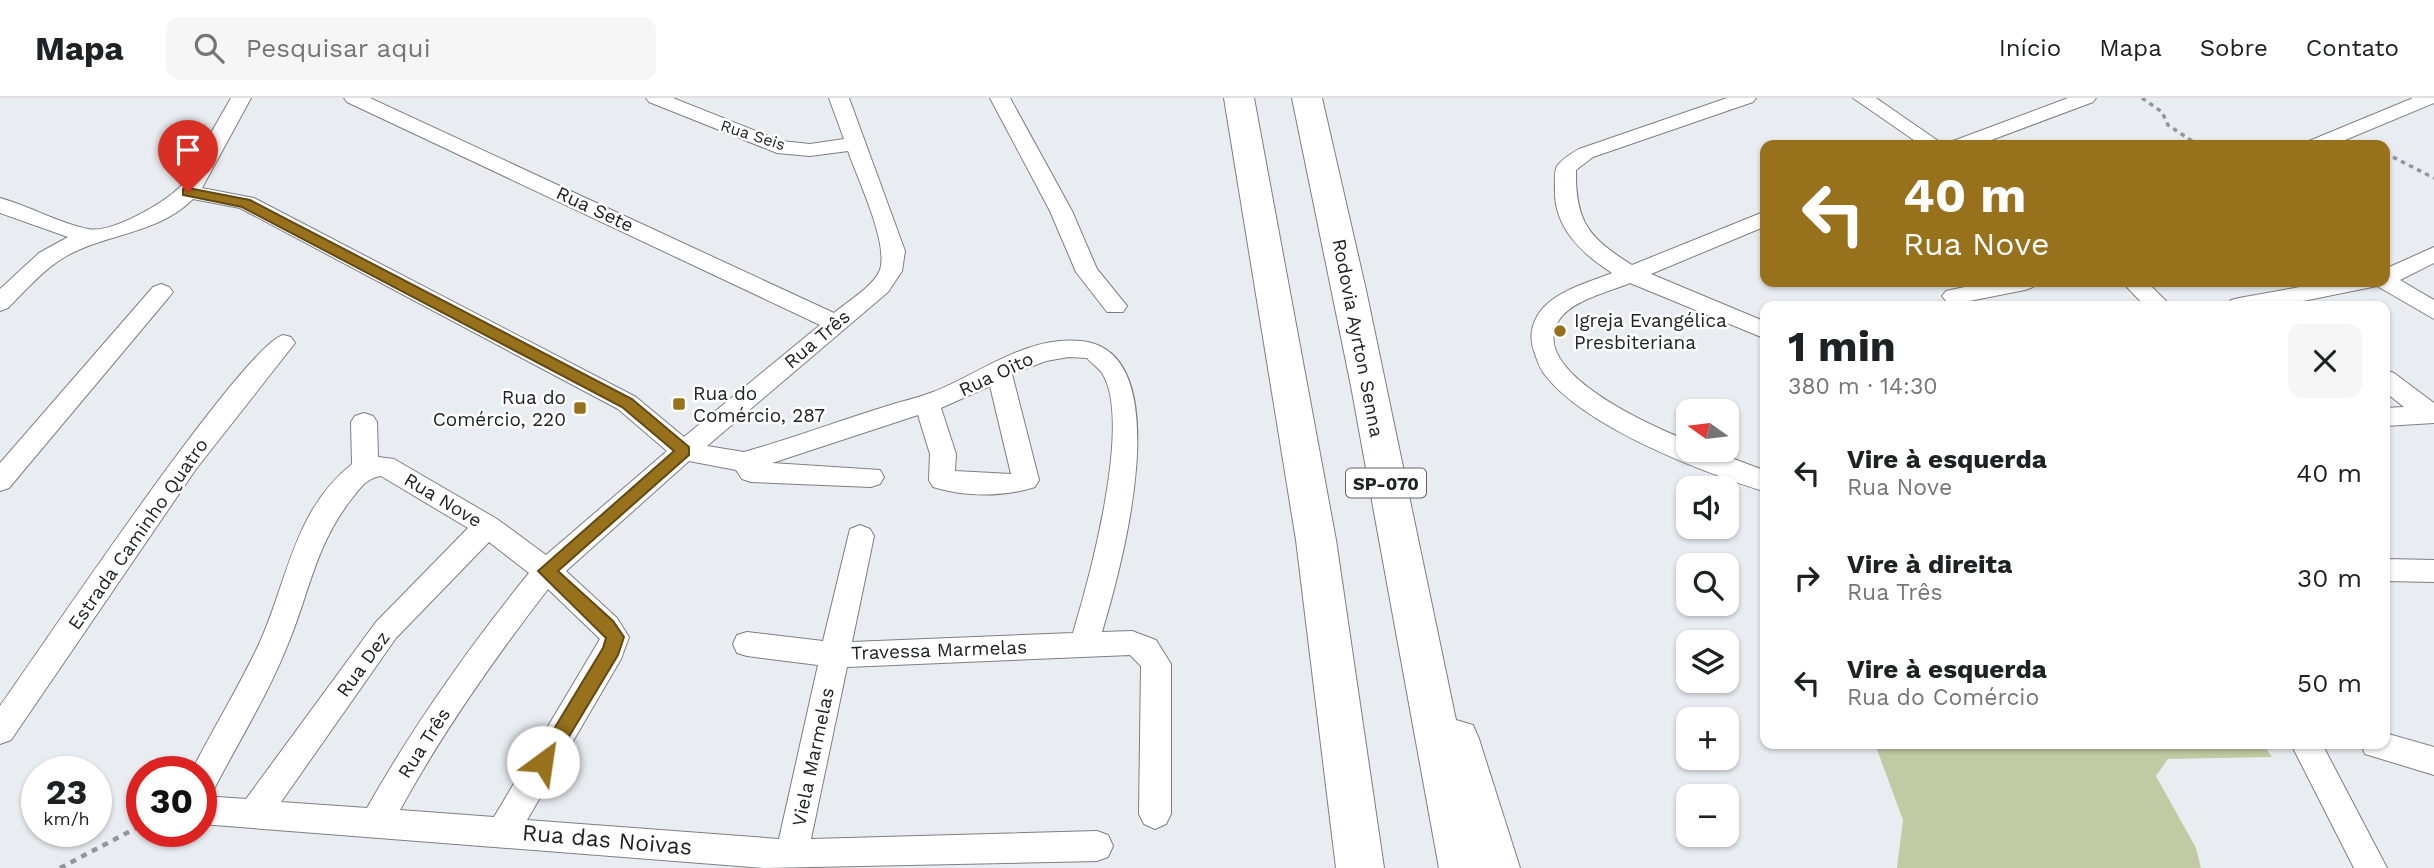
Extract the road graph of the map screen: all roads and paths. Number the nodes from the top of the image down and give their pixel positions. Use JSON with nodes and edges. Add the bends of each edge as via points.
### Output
{"nodes":[{"id":1,"x":241,"y":98,"type":"edge"},
{"id":2,"x":354,"y":98,"type":"edge"},
{"id":3,"x":656,"y":98,"type":"edge"},
{"id":4,"x":839,"y":98,"type":"edge"},
{"id":5,"x":1000,"y":98,"type":"edge"},
{"id":6,"x":1238,"y":98,"type":"edge"},
{"id":7,"x":1307,"y":98,"type":"edge"},
{"id":8,"x":1746,"y":98,"type":"edge"},
{"id":9,"x":1863,"y":98,"type":"edge"},
{"id":10,"x":2086,"y":98,"type":"edge"},
{"id":11,"x":2142,"y":98,"type":"edge"},
{"id":12,"x":2430,"y":98,"type":"edge"},
{"id":13,"x":1926,"y":140,"type":"edge"},
{"id":14,"x":1973,"y":140,"type":"edge"},
{"id":15,"x":2190,"y":140,"type":"edge"},
{"id":16,"x":2328,"y":140,"type":"edge"},
{"id":17,"x":854,"y":144,"type":"junction"},
{"id":18,"x":2390,"y":155,"type":"edge"},
{"id":19,"x":2434,"y":178,"type":"edge"},
{"id":20,"x":188,"y":192,"type":"junction"},
{"id":21,"x":0,"y":205,"type":"edge"},
{"id":22,"x":1760,"y":220,"type":"edge"},
{"id":23,"x":88,"y":237,"type":"junction"},
{"id":24,"x":2434,"y":254,"type":"edge"},
{"id":25,"x":1629,"y":274,"type":"junction"},
{"id":26,"x":2390,"y":276,"type":"edge"},
{"id":27,"x":2390,"y":282,"type":"edge"},
{"id":28,"x":2000,"y":287,"type":"edge"},
{"id":29,"x":2138,"y":287,"type":"edge"},
{"id":30,"x":2265,"y":287,"type":"edge"},
{"id":31,"x":2347,"y":287,"type":"edge"},
{"id":32,"x":161,"y":292,"type":"dead end"},
{"id":33,"x":1954,"y":296,"type":"dead end"},
{"id":34,"x":2154,"y":301,"type":"edge"},
{"id":35,"x":2284,"y":301,"type":"edge"},
{"id":36,"x":2289,"y":301,"type":"edge"},
{"id":37,"x":0,"y":303,"type":"edge"},
{"id":38,"x":1115,"y":306,"type":"dead end"},
{"id":39,"x":2434,"y":311,"type":"edge"},
{"id":40,"x":836,"y":323,"type":"junction"},
{"id":41,"x":1760,"y":329,"type":"edge"},
{"id":42,"x":284,"y":343,"type":"dead end"},
{"id":43,"x":999,"y":372,"type":"junction"},
{"id":44,"x":2390,"y":383,"type":"edge"},
{"id":45,"x":926,"y":404,"type":"junction"},
{"id":46,"x":2433,"y":414,"type":"edge"},
{"id":47,"x":2390,"y":417,"type":"edge"},
{"id":48,"x":363,"y":422,"type":"dead end"},
{"id":49,"x":684,"y":451,"type":"junction"},
{"id":50,"x":744,"y":462,"type":"junction"},
{"id":51,"x":365,"y":468,"type":"junction"},
{"id":52,"x":871,"y":477,"type":"dead end"},
{"id":53,"x":1760,"y":479,"type":"edge"},
{"id":54,"x":0,"y":481,"type":"edge"},
{"id":55,"x":487,"y":526,"type":"junction"},
{"id":56,"x":860,"y":536,"type":"dead end"},
{"id":57,"x":2390,"y":570,"type":"edge"},
{"id":58,"x":547,"y":571,"type":"junction"},
{"id":59,"x":2434,"y":571,"type":"edge"},
{"id":60,"x":1410,"y":611,"type":"junction"},
{"id":61,"x":747,"y":644,"type":"dead end"},
{"id":62,"x":1084,"y":645,"type":"junction"},
{"id":63,"x":836,"y":655,"type":"junction"},
{"id":64,"x":0,"y":732,"type":"edge"},
{"id":65,"x":2390,"y":748,"type":"edge"},
{"id":66,"x":2309,"y":749,"type":"edge"},
{"id":67,"x":215,"y":756,"type":"edge"},
{"id":68,"x":2434,"y":761,"type":"edge"},
{"id":69,"x":217,"y":812,"type":"edge"},
{"id":70,"x":1155,"y":814,"type":"dead end"},
{"id":71,"x":253,"y":815,"type":"junction"},
{"id":72,"x":375,"y":825,"type":"junction"},
{"id":73,"x":503,"y":832,"type":"junction"},
{"id":74,"x":126,"y":833,"type":"edge"},
{"id":75,"x":1097,"y":846,"type":"dead end"},
{"id":76,"x":792,"y":855,"type":"junction"},
{"id":77,"x":60,"y":868,"type":"edge"},
{"id":78,"x":1360,"y":868,"type":"edge"},
{"id":79,"x":1463,"y":868,"type":"edge"},
{"id":80,"x":1496,"y":868,"type":"edge"},
{"id":81,"x":2371,"y":868,"type":"edge"}],
"edges":[{"from":1,"to":20,"type":"street"},
{"from":2,"to":40,"type":"street","name":"Rua Sete"},
{"from":3,"to":17,"type":"street","name":"Rua Seis","via":[[778,147],[810,150]]},
{"from":4,"to":17,"type":"street","name":"Rua Três"},
{"from":5,"to":38,"type":"street","via":[[1061,211],[1087,272]]},
{"from":6,"to":78,"type":"highway","via":[[1316,540]]},
{"from":7,"to":60,"type":"highway","name":"Rodovia Ayrton Senna","number":"SP-070","via":[[1338,230]]},
{"from":8,"to":25,"type":"street","via":[[1587,153],[1566,168],[1565,200],[1573,225],[1593,251]]},
{"from":9,"to":13,"type":"street"},
{"from":10,"to":14,"type":"street"},
{"from":11,"to":15,"type":"path"},
{"from":12,"to":16,"type":"street"},
{"from":17,"to":40,"type":"street","name":"Rua Três","via":[[894,251],[891,271],[880,287]]},
{"from":18,"to":19,"type":"path"},
{"from":20,"to":23,"type":"street","via":[[152,216]]},
{"from":20,"to":49,"type":"street","via":[[221,196],[258,209],[627,403]]},
{"from":21,"to":23,"type":"street"},
{"from":22,"to":25,"type":"street"},
{"from":23,"to":37,"type":"street","via":[[37,267]]},
{"from":24,"to":26,"type":"street"},
{"from":25,"to":41,"type":"street"},
{"from":25,"to":53,"type":"street","via":[[1549,312],[1543,332],[1544,353],[1556,373],[1575,394],[1606,414]]},
{"from":27,"to":39,"type":"street"},
{"from":28,"to":33,"type":"street"},
{"from":29,"to":34,"type":"street"},
{"from":30,"to":35,"type":"street"},
{"from":31,"to":36,"type":"street"},
{"from":32,"to":54,"type":"street"},
{"from":40,"to":49,"type":"street","name":"Rua Três"},
{"from":42,"to":64,"type":"street","name":"Estrada Caminho Quatro","via":[[187,462]]},
{"from":43,"to":45,"type":"street","name":"Rua Oito"},
{"from":43,"to":45,"type":"street","via":[[1026,481],[1004,485],[942,480],[943,454]]},
{"from":43,"to":62,"type":"street","name":"Rua Oito","via":[[1045,352],[1081,348],[1110,362],[1119,383],[1126,417],[1115,529]]},
{"from":44,"to":46,"type":"street"},
{"from":45,"to":50,"type":"street","name":"Rua Oito"},
{"from":46,"to":47,"type":"street"},
{"from":48,"to":51,"type":"street"},
{"from":49,"to":50,"type":"street","name":"Rua Oito"},
{"from":49,"to":58,"type":"street","name":"Rua Três"},
{"from":50,"to":52,"type":"street","via":[[751,472]]},
{"from":51,"to":55,"type":"street","name":"Rua Nove","via":[[385,466]]},
{"from":51,"to":67,"type":"street","via":[[326,512],[311,539],[274,644]]},
{"from":55,"to":58,"type":"street","name":"Rua Nove"},
{"from":55,"to":71,"type":"street","name":"Rua Dez","via":[[386,630]]},
{"from":56,"to":63,"type":"street","name":"Viela Marmelas"},
{"from":57,"to":59,"type":"street"},
{"from":58,"to":72,"type":"street","name":"Rua Três","via":[[502,627],[412,758]]},
{"from":58,"to":73,"type":"street","name":"Rua Nove","via":[[615,637]]},
{"from":60,"to":79,"type":"highway","name":"Rodovia Ayrton Senna","number":"SP-070"},
{"from":60,"to":80,"type":"highway","via":[[1467,766]]},
{"from":61,"to":63,"type":"street","name":"Travessa Marmelas"},
{"from":62,"to":63,"type":"street","name":"Travessa Marmelas"},
{"from":62,"to":70,"type":"street","name":"Travessa Marmelas","via":[[1132,643],[1146,649],[1156,664]]},
{"from":63,"to":76,"type":"street","name":"Viela Marmelas"},
{"from":65,"to":68,"type":"street"},
{"from":66,"to":81,"type":"street"},
{"from":69,"to":71,"type":"street","name":"Rua das Noivas"},
{"from":71,"to":72,"type":"street","name":"Rua das Noivas"},
{"from":72,"to":73,"type":"street","name":"Rua das Noivas"},
{"from":73,"to":76,"type":"street","name":"Rua das Noivas"},
{"from":74,"to":77,"type":"path"},
{"from":75,"to":76,"type":"street","name":"Rua das Noivas"}]}
